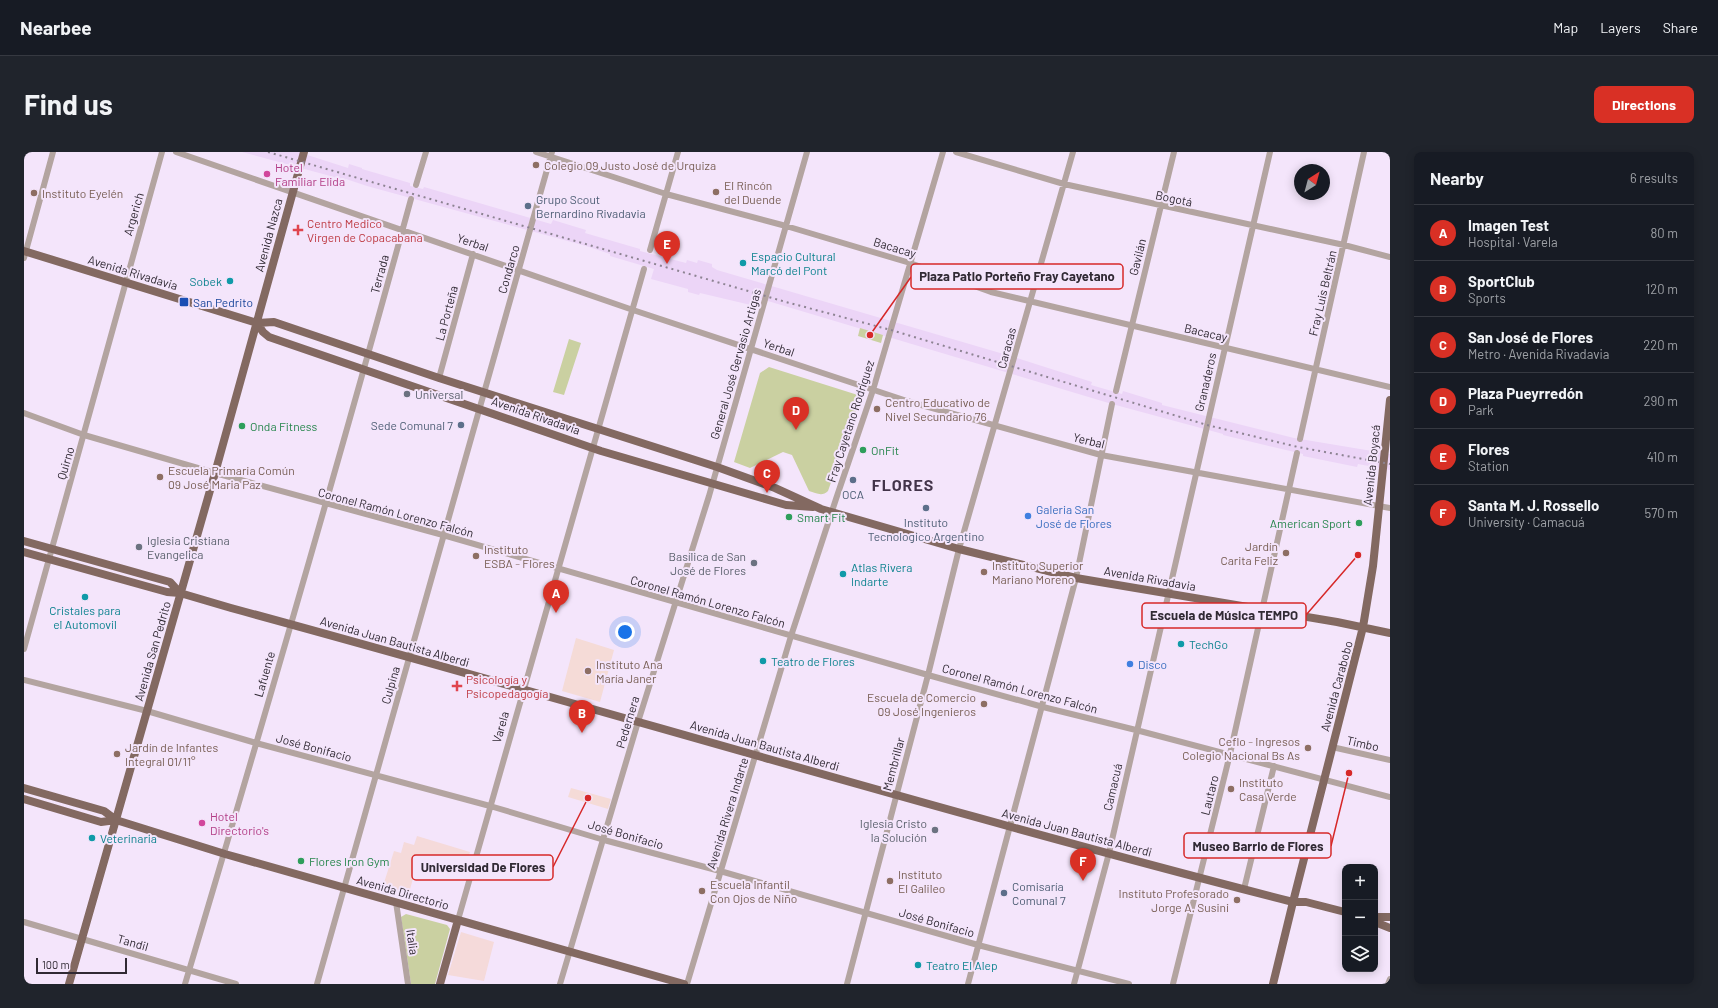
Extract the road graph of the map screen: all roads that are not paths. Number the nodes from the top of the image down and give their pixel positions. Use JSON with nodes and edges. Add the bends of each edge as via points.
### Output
{"nodes":[{"id":1,"x":54,"y":152,"type":"edge"},
{"id":2,"x":162,"y":152,"type":"edge"},
{"id":3,"x":176,"y":152,"type":"edge"},
{"id":4,"x":304,"y":152,"type":"edge"},
{"id":5,"x":426,"y":152,"type":"edge"},
{"id":6,"x":536,"y":152,"type":"edge"},
{"id":7,"x":678,"y":152,"type":"edge"},
{"id":8,"x":807,"y":152,"type":"edge"},
{"id":9,"x":943,"y":152,"type":"edge"},
{"id":10,"x":956,"y":152,"type":"edge"},
{"id":11,"x":1073,"y":152,"type":"edge"},
{"id":12,"x":1174,"y":152,"type":"edge"},
{"id":13,"x":1270,"y":152,"type":"edge"},
{"id":14,"x":1364,"y":152,"type":"edge"},
{"id":15,"x":552,"y":154,"type":"edge"},
{"id":16,"x":1064,"y":184,"type":"junction"},
{"id":17,"x":416,"y":185,"type":"dead end"},
{"id":18,"x":292,"y":191,"type":"junction"},
{"id":19,"x":666,"y":194,"type":"junction"},
{"id":20,"x":411,"y":199,"type":"dead end"},
{"id":21,"x":1161,"y":206,"type":"junction"},
{"id":22,"x":786,"y":226,"type":"junction"},
{"id":23,"x":1253,"y":226,"type":"junction"},
{"id":24,"x":402,"y":229,"type":"junction"},
{"id":25,"x":1344,"y":245,"type":"junction"},
{"id":26,"x":650,"y":250,"type":"dead end"},
{"id":27,"x":25,"y":253,"type":"edge"},
{"id":28,"x":473,"y":254,"type":"junction"},
{"id":29,"x":1390,"y":257,"type":"edge"},
{"id":30,"x":910,"y":263,"type":"junction"},
{"id":31,"x":644,"y":269,"type":"dead end"},
{"id":32,"x":520,"y":270,"type":"junction"},
{"id":33,"x":126,"y":282,"type":"junction"},
{"id":34,"x":1030,"y":301,"type":"junction"},
{"id":35,"x":633,"y":310,"type":"junction"},
{"id":36,"x":257,"y":324,"type":"junction"},
{"id":37,"x":1132,"y":326,"type":"junction"},
{"id":38,"x":1224,"y":348,"type":"junction"},
{"id":39,"x":751,"y":349,"type":"junction"},
{"id":40,"x":369,"y":354,"type":"junction"},
{"id":41,"x":364,"y":370,"type":"junction"},
{"id":42,"x":1316,"y":370,"type":"junction"},
{"id":43,"x":439,"y":378,"type":"junction"},
{"id":44,"x":1390,"y":387,"type":"edge"},
{"id":45,"x":873,"y":390,"type":"junction"},
{"id":46,"x":1116,"y":391,"type":"dead end"},
{"id":47,"x":484,"y":392,"type":"junction"},
{"id":48,"x":1390,"y":400,"type":"edge"},
{"id":49,"x":1112,"y":404,"type":"dead end"},
{"id":50,"x":479,"y":409,"type":"junction"},
{"id":51,"x":24,"y":413,"type":"edge"},
{"id":52,"x":995,"y":426,"type":"junction"},
{"id":53,"x":599,"y":430,"type":"junction"},
{"id":54,"x":84,"y":435,"type":"junction"},
{"id":55,"x":1300,"y":439,"type":"dead end"},
{"id":56,"x":594,"y":448,"type":"junction"},
{"id":57,"x":1297,"y":453,"type":"dead end"},
{"id":58,"x":1101,"y":455,"type":"junction"},
{"id":59,"x":717,"y":467,"type":"junction"},
{"id":60,"x":1196,"y":472,"type":"junction"},
{"id":61,"x":215,"y":473,"type":"junction"},
{"id":62,"x":713,"y":482,"type":"junction"},
{"id":63,"x":1288,"y":490,"type":"junction"},
{"id":64,"x":325,"y":504,"type":"junction"},
{"id":65,"x":1379,"y":506,"type":"junction"},
{"id":66,"x":817,"y":507,"type":"junction"},
{"id":67,"x":1390,"y":508,"type":"edge"},
{"id":68,"x":831,"y":512,"type":"junction"},
{"id":69,"x":443,"y":536,"type":"junction"},
{"id":70,"x":24,"y":540,"type":"edge"},
{"id":71,"x":52,"y":548,"type":"junction"},
{"id":72,"x":958,"y":549,"type":"junction"},
{"id":73,"x":24,"y":552,"type":"edge"},
{"id":74,"x":50,"y":559,"type":"junction"},
{"id":75,"x":559,"y":569,"type":"junction"},
{"id":76,"x":1076,"y":578,"type":"junction"},
{"id":77,"x":180,"y":593,"type":"junction"},
{"id":78,"x":1169,"y":594,"type":"junction"},
{"id":79,"x":675,"y":602,"type":"junction"},
{"id":80,"x":1261,"y":610,"type":"junction"},
{"id":81,"x":290,"y":624,"type":"junction"},
{"id":82,"x":1363,"y":627,"type":"junction"},
{"id":83,"x":1390,"y":633,"type":"edge"},
{"id":84,"x":791,"y":636,"type":"junction"},
{"id":85,"x":24,"y":649,"type":"edge"},
{"id":86,"x":409,"y":658,"type":"junction"},
{"id":87,"x":928,"y":675,"type":"junction"},
{"id":88,"x":24,"y":680,"type":"edge"},
{"id":89,"x":523,"y":689,"type":"junction"},
{"id":90,"x":1043,"y":707,"type":"junction"},
{"id":91,"x":147,"y":711,"type":"junction"},
{"id":92,"x":638,"y":722,"type":"junction"},
{"id":93,"x":1136,"y":730,"type":"junction"},
{"id":94,"x":256,"y":743,"type":"junction"},
{"id":95,"x":1332,"y":747,"type":"junction"},
{"id":96,"x":1230,"y":754,"type":"junction"},
{"id":97,"x":756,"y":755,"type":"junction"},
{"id":98,"x":1390,"y":760,"type":"edge"},
{"id":99,"x":1274,"y":766,"type":"junction"},
{"id":100,"x":375,"y":775,"type":"junction"},
{"id":101,"x":1324,"y":779,"type":"junction"},
{"id":102,"x":24,"y":788,"type":"edge"},
{"id":103,"x":896,"y":795,"type":"junction"},
{"id":104,"x":1390,"y":797,"type":"edge"},
{"id":105,"x":24,"y":799,"type":"edge"},
{"id":106,"x":490,"y":806,"type":"junction"},
{"id":107,"x":116,"y":820,"type":"junction"},
{"id":108,"x":1010,"y":826,"type":"junction"},
{"id":109,"x":604,"y":840,"type":"junction"},
{"id":110,"x":1109,"y":853,"type":"junction"},
{"id":111,"x":225,"y":854,"type":"junction"},
{"id":112,"x":720,"y":871,"type":"junction"},
{"id":113,"x":1199,"y":878,"type":"junction"},
{"id":114,"x":343,"y":887,"type":"junction"},
{"id":115,"x":1244,"y":889,"type":"junction"},
{"id":116,"x":396,"y":902,"type":"junction"},
{"id":117,"x":1292,"y":902,"type":"junction"},
{"id":118,"x":1342,"y":911,"type":"edge"},
{"id":119,"x":866,"y":914,"type":"junction"},
{"id":120,"x":1378,"y":917,"type":"edge"},
{"id":121,"x":1390,"y":917,"type":"edge"},
{"id":122,"x":458,"y":920,"type":"junction"},
{"id":123,"x":24,"y":922,"type":"edge"},
{"id":124,"x":1378,"y":923,"type":"edge"},
{"id":125,"x":1390,"y":928,"type":"edge"},
{"id":126,"x":82,"y":938,"type":"junction"},
{"id":127,"x":978,"y":945,"type":"junction"},
{"id":128,"x":569,"y":951,"type":"junction"},
{"id":129,"x":189,"y":970,"type":"junction"},
{"id":130,"x":1078,"y":971,"type":"junction"},
{"id":131,"x":1390,"y":979,"type":"edge"},
{"id":132,"x":69,"y":984,"type":"edge"},
{"id":133,"x":185,"y":984,"type":"edge"},
{"id":134,"x":236,"y":984,"type":"edge"},
{"id":135,"x":317,"y":984,"type":"edge"},
{"id":136,"x":408,"y":984,"type":"edge"},
{"id":137,"x":440,"y":984,"type":"edge"},
{"id":138,"x":560,"y":984,"type":"edge"},
{"id":139,"x":684,"y":984,"type":"edge"},
{"id":140,"x":687,"y":984,"type":"edge"},
{"id":141,"x":847,"y":984,"type":"edge"},
{"id":142,"x":968,"y":984,"type":"edge"},
{"id":143,"x":1074,"y":984,"type":"edge"},
{"id":144,"x":1129,"y":984,"type":"edge"},
{"id":145,"x":1173,"y":984,"type":"edge"},
{"id":146,"x":1273,"y":984,"type":"edge"},
{"id":147,"x":1388,"y":984,"type":"edge"}],
"edges":[{"from":1,"to":27,"type":"street"},
{"from":2,"to":33,"type":"street","name":"Argerich"},
{"from":3,"to":18,"type":"street","name":"Yerbal"},
{"from":4,"to":18,"type":"main road","name":"Avenida Nazca"},
{"from":5,"to":17,"type":"street"},
{"from":6,"to":15,"type":"street","name":"Bacacay"},
{"from":7,"to":19,"type":"street"},
{"from":8,"to":22,"type":"street","name":"General José Gervasio Artigas"},
{"from":9,"to":30,"type":"street","name":"Fray Cayetano Rodríguez"},
{"from":10,"to":16,"type":"street","name":"Bogotá"},
{"from":11,"to":16,"type":"street","name":"Caracas"},
{"from":12,"to":21,"type":"street","name":"Gavilán"},
{"from":13,"to":23,"type":"street","name":"Granaderos"},
{"from":14,"to":25,"type":"street","name":"Fray Luis Beltrán"},
{"from":15,"to":19,"type":"street","name":"Bacacay"},
{"from":15,"to":32,"type":"street","name":"Condarco"},
{"from":16,"to":21,"type":"street","name":"Bogotá"},
{"from":16,"to":34,"type":"street","name":"Caracas"},
{"from":18,"to":24,"type":"street","name":"Yerbal"},
{"from":18,"to":36,"type":"main road","name":"Avenida Nazca"},
{"from":19,"to":22,"type":"street","name":"Bacacay"},
{"from":19,"to":26,"type":"street"},
{"from":20,"to":24,"type":"street","name":"Terrada"},
{"from":21,"to":23,"type":"street","name":"Bogotá"},
{"from":21,"to":37,"type":"street","name":"Gavilán"},
{"from":22,"to":30,"type":"street","name":"Bacacay"},
{"from":22,"to":39,"type":"street","name":"General José Gervasio Artigas"},
{"from":23,"to":25,"type":"street","name":"Bogotá"},
{"from":23,"to":38,"type":"street","name":"Granaderos"},
{"from":24,"to":28,"type":"street","name":"Yerbal"},
{"from":24,"to":40,"type":"street","name":"Terrada"},
{"from":25,"to":29,"type":"street","name":"Bogotá"},
{"from":25,"to":42,"type":"street","name":"Fray Luis Beltrán"},
{"from":27,"to":33,"type":"main road","name":"Avenida Rivadavia"},
{"from":28,"to":32,"type":"street","name":"Yerbal"},
{"from":28,"to":43,"type":"street","name":"La Porteña"},
{"from":30,"to":34,"type":"street","name":"Bacacay","via":[[991,292]]},
{"from":30,"to":45,"type":"street","name":"Fray Cayetano Rodríguez"},
{"from":31,"to":35,"type":"street","name":"Varela"},
{"from":32,"to":35,"type":"street","name":"Yerbal"},
{"from":32,"to":47,"type":"street","name":"Condarco"},
{"from":33,"to":36,"type":"main road","name":"Avenida Rivadavia"},
{"from":33,"to":54,"type":"street","name":"Quirno"},
{"from":34,"to":37,"type":"street","name":"Bacacay"},
{"from":34,"to":52,"type":"street","name":"Caracas"},
{"from":35,"to":39,"type":"street","name":"Yerbal"},
{"from":35,"to":53,"type":"street","name":"Varela"},
{"from":36,"to":40,"type":"main road","name":"Avenida Rivadavia","via":[[274,322]]},
{"from":36,"to":41,"type":"main road","name":"Avenida Rivadavia","via":[[269,337]]},
{"from":36,"to":61,"type":"main road","name":"Avenida San Pedrito"},
{"from":37,"to":38,"type":"street","name":"Bacacay"},
{"from":37,"to":46,"type":"street","name":"Gavilán"},
{"from":38,"to":42,"type":"street","name":"Bacacay"},
{"from":38,"to":60,"type":"street","name":"Granaderos"},
{"from":39,"to":45,"type":"street","name":"Yerbal"},
{"from":39,"to":59,"type":"street","name":"General José Gervasio Artigas"},
{"from":40,"to":41,"type":"street","name":"Terrada"},
{"from":40,"to":43,"type":"main road","name":"Avenida Rivadavia"},
{"from":41,"to":50,"type":"main road","name":"Avenida Rivadavia"},
{"from":41,"to":64,"type":"street","name":"Lafuente"},
{"from":42,"to":44,"type":"street","name":"Bacacay"},
{"from":42,"to":55,"type":"street","name":"Fray Luis Beltrán"},
{"from":43,"to":47,"type":"main road","name":"Avenida Rivadavia"},
{"from":45,"to":52,"type":"street","name":"Yerbal"},
{"from":45,"to":68,"type":"street","name":"Fray Cayetano Rodríguez"},
{"from":47,"to":50,"type":"street","name":"Culpina"},
{"from":47,"to":53,"type":"main road","name":"Avenida Rivadavia"},
{"from":48,"to":65,"type":"main road","name":"Avenida Boyacá"},
{"from":49,"to":58,"type":"street"},
{"from":50,"to":56,"type":"main road","name":"Avenida Rivadavia"},
{"from":50,"to":69,"type":"street","name":"Culpina"},
{"from":51,"to":54,"type":"street","name":"Coronel Ramón Lorenzo Falcón"},
{"from":52,"to":58,"type":"street","name":"Yerbal"},
{"from":52,"to":72,"type":"street","name":"Caracas"},
{"from":53,"to":56,"type":"street","name":"Varela"},
{"from":53,"to":59,"type":"main road","name":"Avenida Rivadavia"},
{"from":54,"to":61,"type":"street","name":"Coronel Ramón Lorenzo Falcón"},
{"from":54,"to":71,"type":"street","name":"Quirno"},
{"from":56,"to":62,"type":"main road","name":"Avenida Rivadavia"},
{"from":56,"to":75,"type":"street","name":"Varela"},
{"from":57,"to":63,"type":"street"},
{"from":58,"to":60,"type":"street","name":"Yerbal"},
{"from":58,"to":76,"type":"street"},
{"from":59,"to":62,"type":"street","name":"Pedernera"},
{"from":59,"to":66,"type":"main road","name":"Avenida Rivadavia","via":[[787,492]]},
{"from":60,"to":63,"type":"street","name":"Yerbal"},
{"from":60,"to":78,"type":"street","name":"Granaderos"},
{"from":61,"to":64,"type":"street","name":"Coronel Ramón Lorenzo Falcón"},
{"from":61,"to":77,"type":"main road","name":"Avenida San Pedrito"},
{"from":62,"to":66,"type":"main road","name":"Avenida Rivadavia","via":[[786,505]]},
{"from":62,"to":79,"type":"street","name":"Pedernera"},
{"from":63,"to":65,"type":"street","name":"Yerbal"},
{"from":63,"to":80,"type":"street"},
{"from":64,"to":69,"type":"street","name":"Coronel Ramón Lorenzo Falcón"},
{"from":64,"to":81,"type":"street","name":"Lafuente"},
{"from":65,"to":67,"type":"street","name":"Yerbal"},
{"from":65,"to":82,"type":"main road","name":"Avenida Boyacá"},
{"from":66,"to":68,"type":"main road","name":"Avenida Rivadavia"},
{"from":68,"to":72,"type":"main road","name":"Avenida Rivadavia"},
{"from":68,"to":84,"type":"street","name":"Avenida Rivera Indarte"},
{"from":69,"to":75,"type":"street","name":"Coronel Ramón Lorenzo Falcón"},
{"from":69,"to":86,"type":"street","name":"Culpina"},
{"from":70,"to":71,"type":"main road","name":"Avenida Juan Bautista Alberdi"},
{"from":71,"to":74,"type":"street","name":"Quirno"},
{"from":71,"to":77,"type":"main road","name":"Avenida Juan Bautista Alberdi","via":[[170,582]]},
{"from":72,"to":76,"type":"main road","name":"Avenida Rivadavia"},
{"from":72,"to":87,"type":"street","name":"Membrillar"},
{"from":73,"to":74,"type":"main road","name":"Avenida Juan Bautista Alberdi"},
{"from":74,"to":77,"type":"main road","name":"Avenida Juan Bautista Alberdi","via":[[167,592]]},
{"from":74,"to":85,"type":"street","name":"Quirno"},
{"from":75,"to":79,"type":"street","name":"Coronel Ramón Lorenzo Falcón"},
{"from":75,"to":89,"type":"street","name":"Varela"},
{"from":76,"to":78,"type":"main road","name":"Avenida Rivadavia"},
{"from":76,"to":90,"type":"street"},
{"from":77,"to":81,"type":"main road","name":"Avenida Juan Bautista Alberdi"},
{"from":77,"to":91,"type":"main road","name":"Avenida San Pedrito"},
{"from":78,"to":80,"type":"main road","name":"Avenida Rivadavia"},
{"from":78,"to":93,"type":"street","name":"Camacuá"},
{"from":79,"to":84,"type":"street","name":"Coronel Ramón Lorenzo Falcón"},
{"from":79,"to":92,"type":"street","name":"Pedernera"},
{"from":80,"to":82,"type":"main road","name":"Avenida Rivadavia"},
{"from":80,"to":96,"type":"street","name":"Lautaro"},
{"from":81,"to":86,"type":"main road","name":"Avenida Juan Bautista Alberdi"},
{"from":81,"to":94,"type":"street","name":"Lafuente"},
{"from":82,"to":83,"type":"main road","name":"Avenida Rivadavia"},
{"from":82,"to":95,"type":"main road","name":"Avenida Carabobo"},
{"from":84,"to":87,"type":"street","name":"Coronel Ramón Lorenzo Falcón"},
{"from":84,"to":97,"type":"street","name":"Avenida Rivera Indarte"},
{"from":86,"to":89,"type":"main road","name":"Avenida Juan Bautista Alberdi"},
{"from":86,"to":100,"type":"street","name":"Culpina"},
{"from":87,"to":90,"type":"street","name":"Coronel Ramón Lorenzo Falcón"},
{"from":87,"to":103,"type":"street","name":"Membrillar"},
{"from":88,"to":91,"type":"street","name":"José Bonifacio"},
{"from":89,"to":92,"type":"main road","name":"Avenida Juan Bautista Alberdi"},
{"from":89,"to":106,"type":"street","name":"Varela"},
{"from":90,"to":93,"type":"street","name":"Coronel Ramón Lorenzo Falcón"},
{"from":90,"to":108,"type":"street"},
{"from":91,"to":94,"type":"street","name":"José Bonifacio"},
{"from":91,"to":107,"type":"main road","name":"Avenida San Pedrito"},
{"from":92,"to":97,"type":"main road","name":"Avenida Juan Bautista Alberdi"},
{"from":92,"to":109,"type":"street","name":"Pedernera"},
{"from":93,"to":96,"type":"street","name":"Coronel Ramón Lorenzo Falcón"},
{"from":93,"to":110,"type":"street","name":"Camacuá"},
{"from":94,"to":100,"type":"street","name":"José Bonifacio"},
{"from":94,"to":111,"type":"street","name":"Lafuente"},
{"from":95,"to":98,"type":"street","name":"Timbo"},
{"from":95,"to":101,"type":"main road","name":"Avenida Carabobo"},
{"from":96,"to":99,"type":"street","name":"Coronel Ramón Lorenzo Falcón"},
{"from":96,"to":113,"type":"street","name":"Lautaro"},
{"from":97,"to":103,"type":"main road","name":"Avenida Juan Bautista Alberdi"},
{"from":97,"to":112,"type":"street","name":"Avenida Rivera Indarte"},
{"from":99,"to":101,"type":"street","name":"Coronel Ramón Lorenzo Falcón"},
{"from":99,"to":115,"type":"street"},
{"from":100,"to":106,"type":"street","name":"José Bonifacio"},
{"from":100,"to":114,"type":"street","name":"Culpina"},
{"from":101,"to":104,"type":"street","name":"Coronel Ramón Lorenzo Falcón"},
{"from":101,"to":117,"type":"main road","name":"Avenida Carabobo"},
{"from":102,"to":107,"type":"main road","name":"Avenida Directorio","via":[[104,810]]},
{"from":103,"to":108,"type":"main road","name":"Avenida Juan Bautista Alberdi"},
{"from":103,"to":119,"type":"street","name":"Membrillar"},
{"from":105,"to":107,"type":"main road","name":"Avenida Directorio","via":[[100,822]]},
{"from":106,"to":109,"type":"street","name":"José Bonifacio"},
{"from":106,"to":122,"type":"street","name":"Varela"},
{"from":107,"to":111,"type":"main road","name":"Avenida Directorio"},
{"from":107,"to":126,"type":"main road","name":"Avenida San Pedrito"},
{"from":108,"to":110,"type":"main road","name":"Avenida Juan Bautista Alberdi"},
{"from":108,"to":127,"type":"street"},
{"from":109,"to":112,"type":"street","name":"José Bonifacio"},
{"from":109,"to":128,"type":"street","name":"Pedernera"},
{"from":110,"to":113,"type":"main road","name":"Avenida Juan Bautista Alberdi"},
{"from":110,"to":130,"type":"street","name":"Camacuá"},
{"from":111,"to":114,"type":"main road","name":"Avenida Directorio"},
{"from":111,"to":129,"type":"street","name":"Lafuente"},
{"from":112,"to":119,"type":"street","name":"José Bonifacio"},
{"from":112,"to":140,"type":"street","name":"Avenida Rivera Indarte"},
{"from":113,"to":115,"type":"main road","name":"Avenida Juan Bautista Alberdi"},
{"from":113,"to":145,"type":"street","name":"Lautaro"},
{"from":114,"to":116,"type":"main road","name":"Avenida Directorio"},
{"from":114,"to":135,"type":"street","name":"Culpina"},
{"from":115,"to":117,"type":"main road","name":"Avenida Juan Bautista Alberdi"},
{"from":116,"to":122,"type":"main road","name":"Avenida Directorio"},
{"from":116,"to":136,"type":"street","name":"Italia"},
{"from":117,"to":118,"type":"main road","name":"Avenida Juan Bautista Alberdi","via":[[1306,902]]},
{"from":117,"to":146,"type":"main road","name":"Avenida Carabobo"},
{"from":119,"to":127,"type":"street","name":"José Bonifacio"},
{"from":119,"to":141,"type":"street","name":"Membrillar"},
{"from":120,"to":121,"type":"main road"},
{"from":122,"to":128,"type":"main road","name":"Avenida Directorio"},
{"from":122,"to":137,"type":"main road","name":"Varela"},
{"from":123,"to":126,"type":"street","name":"Tandil"},
{"from":124,"to":125,"type":"main road"},
{"from":126,"to":129,"type":"street","name":"Tandil"},
{"from":126,"to":132,"type":"main road","name":"Avenida San Pedrito"},
{"from":127,"to":130,"type":"street","name":"José Bonifacio"},
{"from":127,"to":142,"type":"street"},
{"from":128,"to":138,"type":"street","name":"Pedernera"},
{"from":128,"to":139,"type":"main road","name":"Avenida Directorio"},
{"from":129,"to":133,"type":"street","name":"Lafuente"},
{"from":129,"to":134,"type":"street","name":"Tandil"},
{"from":130,"to":143,"type":"street","name":"Camacuá"},
{"from":130,"to":144,"type":"street","name":"José Bonifacio"},
{"from":131,"to":147,"type":"street"}]}
